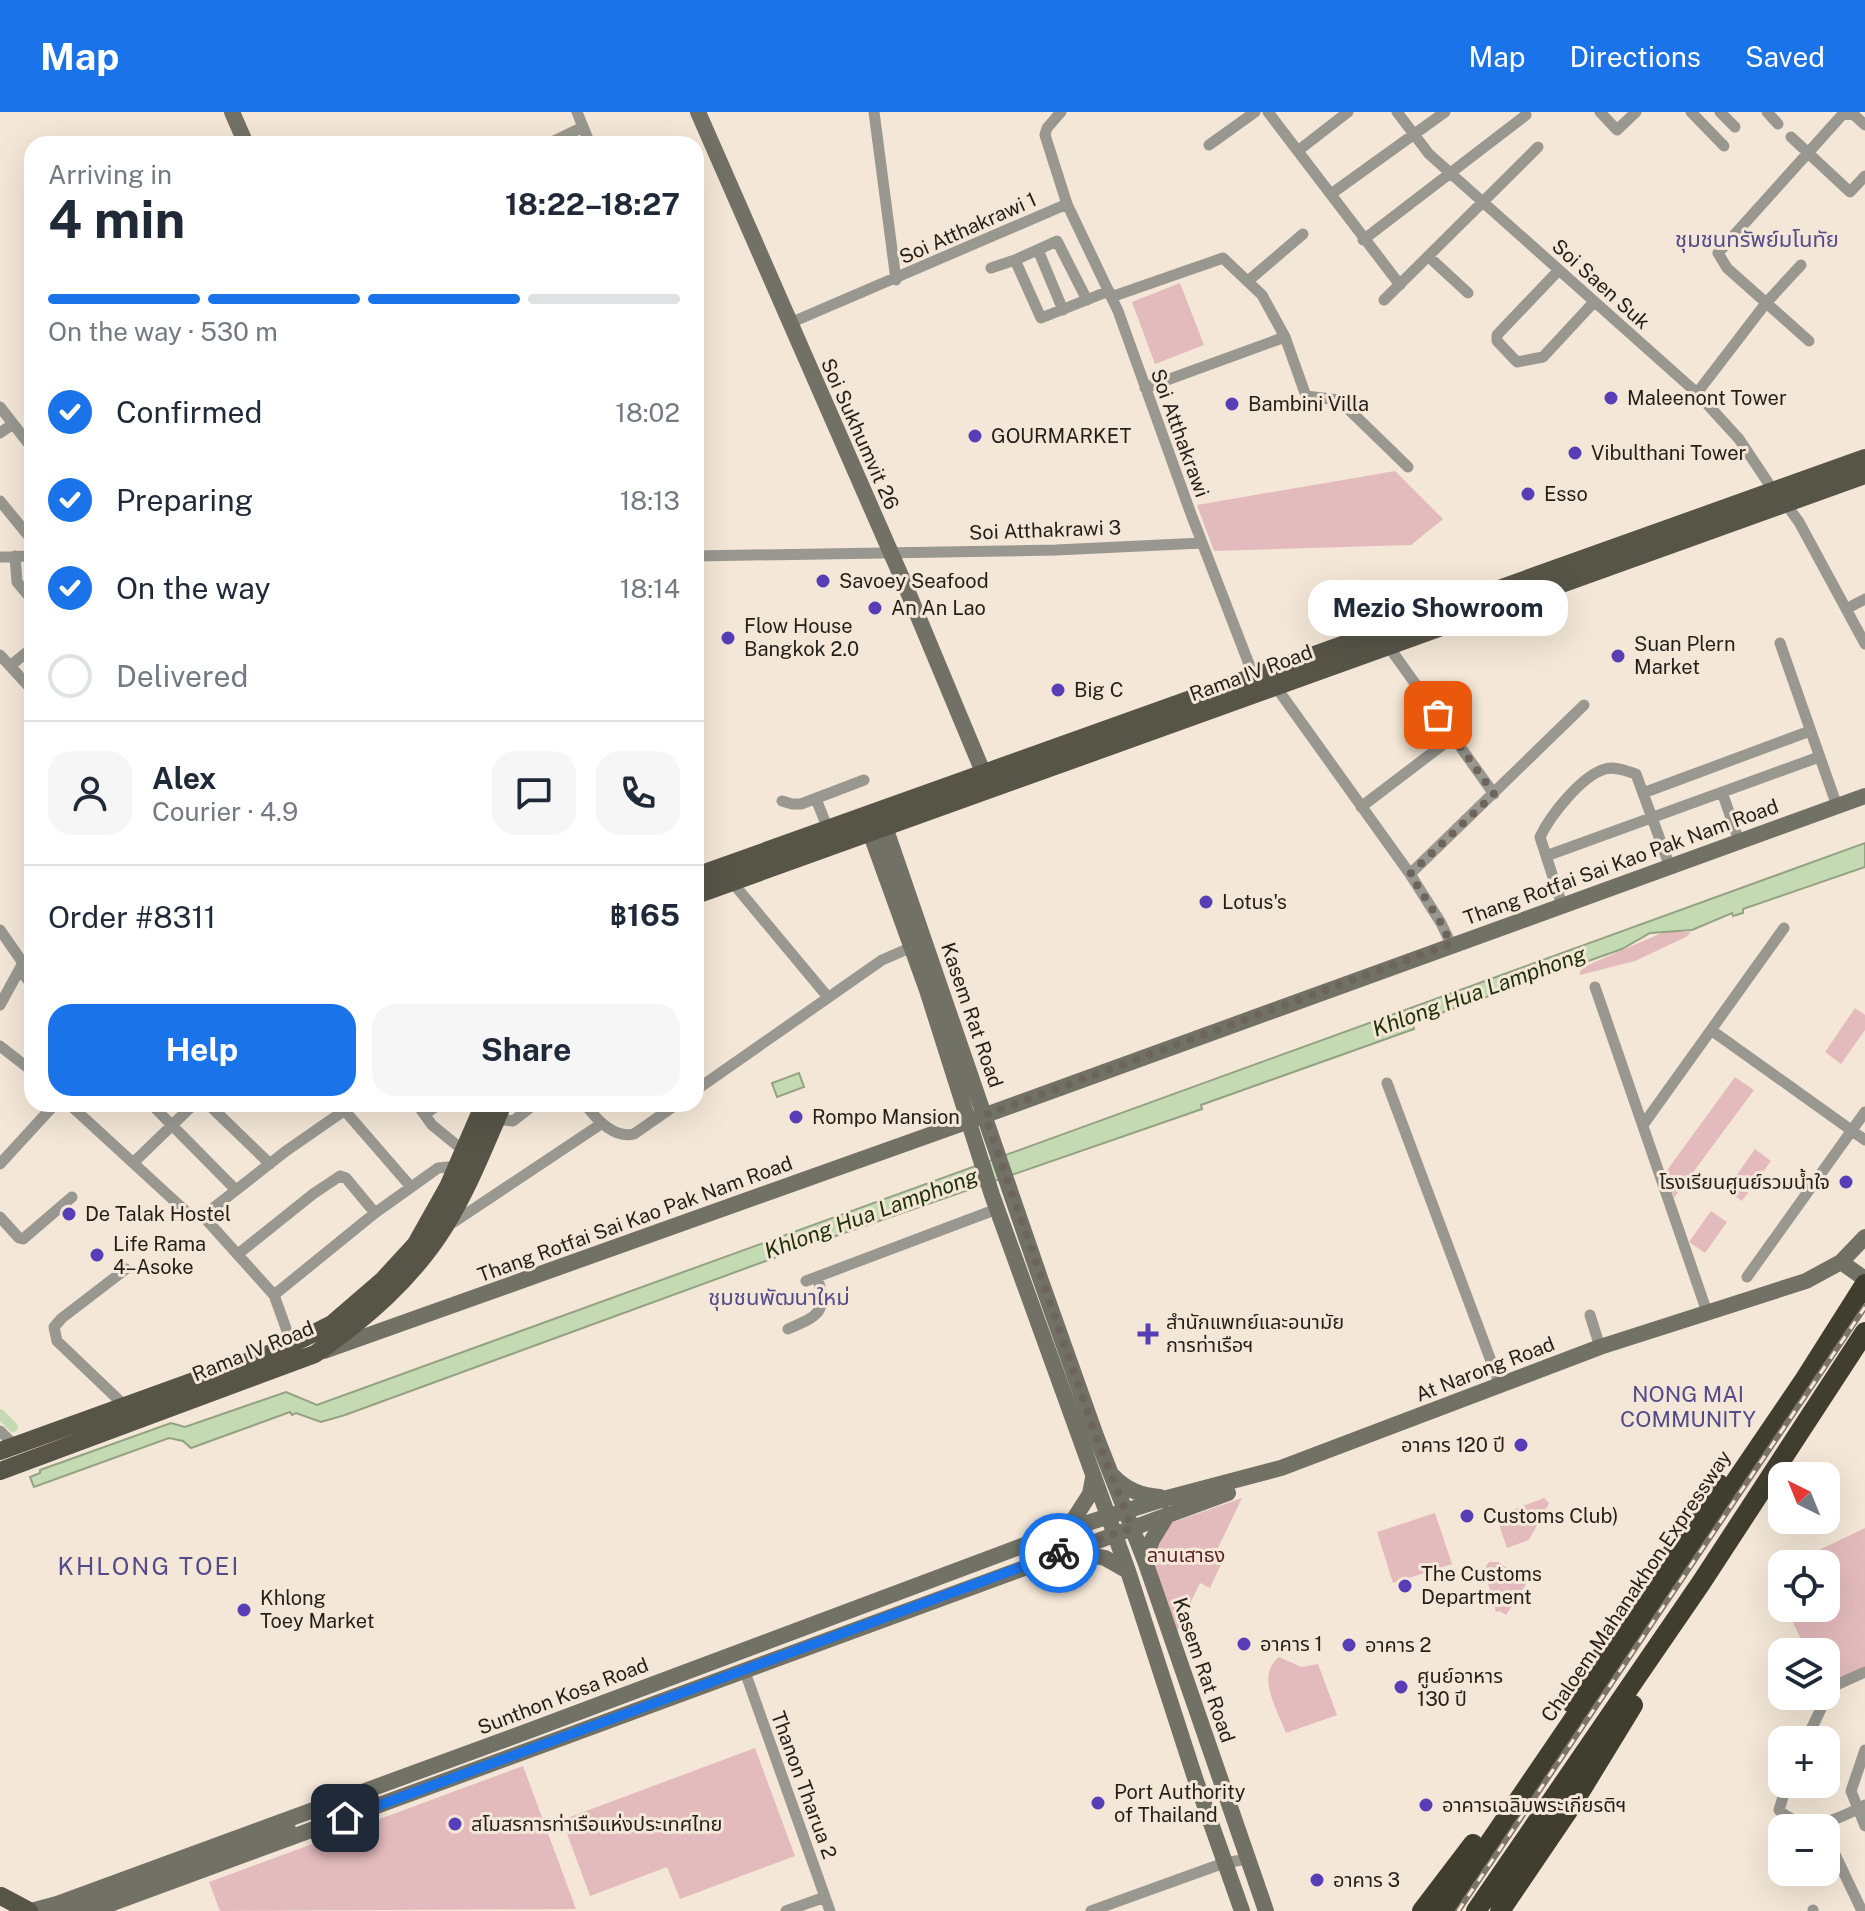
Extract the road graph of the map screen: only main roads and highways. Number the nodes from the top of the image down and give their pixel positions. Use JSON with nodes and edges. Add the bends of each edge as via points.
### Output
{"nodes":[{"id":1,"x":1865,"y":458,"type":"edge"},
{"id":2,"x":1865,"y":475,"type":"edge"},
{"id":3,"x":1779,"y":496,"type":"junction"},
{"id":4,"x":1263,"y":686,"type":"junction"},
{"id":5,"x":875,"y":822,"type":"junction"},
{"id":6,"x":704,"y":869,"type":"edge"},
{"id":7,"x":704,"y":892,"type":"edge"},
{"id":8,"x":481,"y":1112,"type":"edge"},
{"id":9,"x":500,"y":1112,"type":"edge"},
{"id":10,"x":1865,"y":1282,"type":"edge"},
{"id":11,"x":1865,"y":1332,"type":"edge"},
{"id":12,"x":1803,"y":1382,"type":"junction"},
{"id":13,"x":8,"y":1449,"type":"edge"},
{"id":14,"x":0,"y":1471,"type":"edge"},
{"id":15,"x":1701,"y":1583,"type":"junction"},
{"id":16,"x":0,"y":1895,"type":"edge"},
{"id":17,"x":7,"y":1911,"type":"edge"},
{"id":18,"x":30,"y":1911,"type":"edge"},
{"id":19,"x":1422,"y":1911,"type":"edge"},
{"id":20,"x":1443,"y":1911,"type":"edge"},
{"id":21,"x":1476,"y":1911,"type":"edge"},
{"id":22,"x":1500,"y":1911,"type":"edge"}],
"edges":[{"from":1,"to":3,"type":"main road","name":"Rama IV Road"},
{"from":2,"to":3,"type":"main road","name":"Rama IV Road"},
{"from":3,"to":4,"type":"main road","name":"Rama IV Road"},
{"from":3,"to":4,"type":"main road","name":"Rama IV Road","via":[[1389,647]]},
{"from":4,"to":5,"type":"main road","name":"Rama IV Road"},
{"from":4,"to":5,"type":"main road","name":"Rama IV Road","via":[[983,772]]},
{"from":5,"to":6,"type":"main road","name":"Rama IV Road","via":[[828,829]]},
{"from":5,"to":7,"type":"main road","name":"Rama IV Road"},
{"from":8,"to":13,"type":"main road","name":"Rama IV Road","via":[[427,1227],[401,1262],[340,1317],[292,1345]]},
{"from":9,"to":14,"type":"main road","name":"Rama IV Road","via":[[446,1225],[412,1272],[356,1325],[315,1354]]},
{"from":10,"to":12,"type":"highway","name":"Chaloem Mahanakhon Expressway"},
{"from":11,"to":15,"type":"highway"},
{"from":12,"to":19,"type":"highway","via":[[1684,1532]]},
{"from":12,"to":20,"type":"highway","name":"Chaloem Mahanakhon Expressway"},
{"from":15,"to":21,"type":"highway"},
{"from":15,"to":22,"type":"highway","via":[[1610,1744]]},
{"from":16,"to":17,"type":"main road"},
{"from":16,"to":18,"type":"main road"}]}
